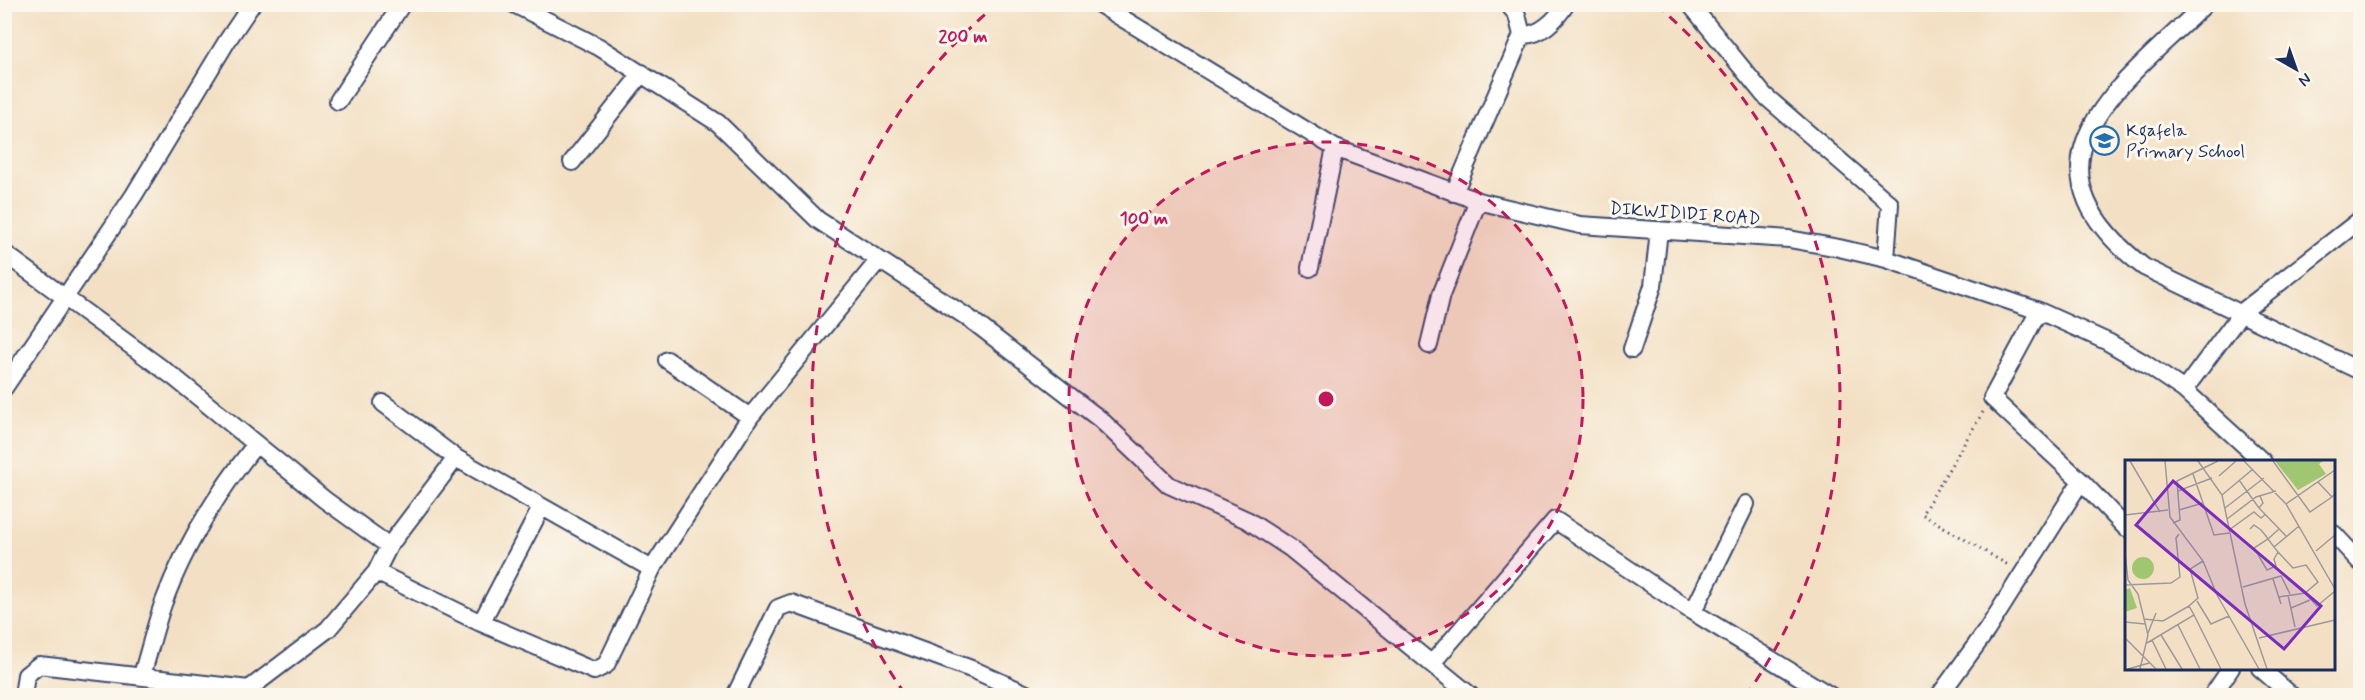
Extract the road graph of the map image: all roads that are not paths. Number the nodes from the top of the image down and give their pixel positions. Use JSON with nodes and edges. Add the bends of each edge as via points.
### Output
{"nodes":[{"id":1,"x":252,"y":4,"type":"edge"},
{"id":2,"x":402,"y":4,"type":"edge"},
{"id":3,"x":514,"y":4,"type":"edge"},
{"id":4,"x":1099,"y":4,"type":"edge"},
{"id":5,"x":1508,"y":4,"type":"edge"},
{"id":6,"x":1566,"y":4,"type":"edge"},
{"id":7,"x":1690,"y":4,"type":"edge"},
{"id":8,"x":2205,"y":4,"type":"edge"},
{"id":9,"x":1522,"y":36,"type":"junction"},
{"id":10,"x":642,"y":73,"type":"junction"},
{"id":11,"x":338,"y":101,"type":"dead end"},
{"id":12,"x":1335,"y":148,"type":"junction"},
{"id":13,"x":572,"y":162,"type":"dead end"},
{"id":14,"x":1454,"y":193,"type":"junction"},
{"id":15,"x":1478,"y":201,"type":"junction"},
{"id":16,"x":2361,"y":220,"type":"edge"},
{"id":17,"x":1659,"y":231,"type":"junction"},
{"id":18,"x":4,"y":253,"type":"edge"},
{"id":19,"x":1886,"y":259,"type":"junction"},
{"id":20,"x":878,"y":261,"type":"junction"},
{"id":21,"x":1310,"y":268,"type":"dead end"},
{"id":22,"x":65,"y":297,"type":"junction"},
{"id":23,"x":2039,"y":311,"type":"junction"},
{"id":24,"x":2242,"y":312,"type":"junction"},
{"id":25,"x":1429,"y":345,"type":"dead end"},
{"id":26,"x":1632,"y":349,"type":"dead end"},
{"id":27,"x":667,"y":360,"type":"dead end"},
{"id":28,"x":2361,"y":371,"type":"edge"},
{"id":29,"x":4,"y":388,"type":"edge"},
{"id":30,"x":2184,"y":390,"type":"junction"},
{"id":31,"x":383,"y":403,"type":"dead end"},
{"id":32,"x":750,"y":417,"type":"junction"},
{"id":33,"x":256,"y":444,"type":"junction"},
{"id":34,"x":456,"y":458,"type":"junction"},
{"id":35,"x":2260,"y":460,"type":"edge"},
{"id":36,"x":2081,"y":481,"type":"junction"},
{"id":37,"x":1746,"y":504,"type":"dead end"},
{"id":38,"x":541,"y":508,"type":"junction"},
{"id":39,"x":2125,"y":526,"type":"edge"},
{"id":40,"x":2335,"y":535,"type":"edge"},
{"id":41,"x":389,"y":546,"type":"junction"},
{"id":42,"x":2361,"y":562,"type":"edge"},
{"id":43,"x":652,"y":569,"type":"junction"},
{"id":44,"x":376,"y":572,"type":"junction"},
{"id":45,"x":1693,"y":612,"type":"junction"},
{"id":46,"x":481,"y":623,"type":"junction"},
{"id":47,"x":1433,"y":662,"type":"junction"},
{"id":48,"x":2230,"y":670,"type":"edge"},
{"id":49,"x":2261,"y":670,"type":"edge"},
{"id":50,"x":142,"y":675,"type":"junction"},
{"id":51,"x":1451,"y":688,"type":"edge"},
{"id":52,"x":248,"y":692,"type":"edge"},
{"id":53,"x":23,"y":696,"type":"edge"},
{"id":54,"x":735,"y":696,"type":"edge"},
{"id":55,"x":1031,"y":696,"type":"edge"},
{"id":56,"x":1472,"y":696,"type":"edge"},
{"id":57,"x":1831,"y":696,"type":"edge"},
{"id":58,"x":1939,"y":696,"type":"edge"},
{"id":59,"x":2212,"y":696,"type":"edge"},
{"id":60,"x":2292,"y":696,"type":"edge"}],
"edges":[{"from":1,"to":22,"type":"street","via":[[134,195]]},
{"from":2,"to":11,"type":"street"},
{"from":3,"to":10,"type":"street"},
{"from":4,"to":12,"type":"street","name":"DIKWIDIDI ROAD"},
{"from":5,"to":9,"type":"street","via":[[1517,15]]},
{"from":6,"to":9,"type":"street","via":[[1539,32]]},
{"from":7,"to":19,"type":"street","via":[[1764,95],[1890,204]]},
{"from":8,"to":24,"type":"street","via":[[2106,102],[2092,121],[2082,145],[2079,184],[2100,223],[2122,250],[2144,267]]},
{"from":9,"to":14,"type":"street"},
{"from":10,"to":13,"type":"street"},
{"from":10,"to":20,"type":"street","via":[[718,123],[818,220]]},
{"from":12,"to":14,"type":"street","name":"DIKWIDIDI ROAD"},
{"from":12,"to":21,"type":"street"},
{"from":14,"to":15,"type":"street","name":"DIKWIDIDI ROAD"},
{"from":15,"to":17,"type":"street","name":"DIKWIDIDI ROAD","via":[[1580,225]]},
{"from":15,"to":25,"type":"street","via":[[1441,295]]},
{"from":16,"to":24,"type":"street"},
{"from":17,"to":19,"type":"street","name":"DIKWIDIDI ROAD","via":[[1789,239]]},
{"from":17,"to":26,"type":"street","via":[[1653,286]]},
{"from":18,"to":22,"type":"street"},
{"from":19,"to":23,"type":"street","name":"DIKWIDIDI ROAD"},
{"from":20,"to":32,"type":"street"},
{"from":20,"to":47,"type":"street","via":[[970,319],[1063,390],[1169,484],[1247,519]]},
{"from":22,"to":29,"type":"street"},
{"from":22,"to":33,"type":"street"},
{"from":23,"to":30,"type":"street","name":"DIKWIDIDI ROAD","via":[[2108,342]]},
{"from":23,"to":36,"type":"street","via":[[1992,398]]},
{"from":24,"to":28,"type":"street"},
{"from":24,"to":30,"type":"street"},
{"from":27,"to":32,"type":"street"},
{"from":30,"to":35,"type":"street","name":"DIKWIDIDI ROAD"},
{"from":31,"to":34,"type":"street"},
{"from":32,"to":43,"type":"street"},
{"from":33,"to":41,"type":"street"},
{"from":33,"to":50,"type":"street","via":[[194,537],[164,603]]},
{"from":34,"to":38,"type":"street"},
{"from":34,"to":41,"type":"street"},
{"from":36,"to":39,"type":"street"},
{"from":36,"to":58,"type":"street","via":[[1987,630]]},
{"from":37,"to":45,"type":"street"},
{"from":38,"to":43,"type":"street"},
{"from":38,"to":46,"type":"street"},
{"from":40,"to":42,"type":"street"},
{"from":41,"to":44,"type":"street"},
{"from":43,"to":46,"type":"street","via":[[606,665],[600,670],[594,671]]},
{"from":44,"to":46,"type":"street"},
{"from":44,"to":52,"type":"street","via":[[328,629]]},
{"from":45,"to":47,"type":"street","via":[[1556,520]]},
{"from":45,"to":57,"type":"street"},
{"from":47,"to":51,"type":"street"},
{"from":48,"to":59,"type":"street"},
{"from":49,"to":60,"type":"street"},
{"from":50,"to":52,"type":"street"},
{"from":50,"to":53,"type":"street","via":[[39,665],[26,675]]},
{"from":51,"to":56,"type":"street"},
{"from":54,"to":55,"type":"street","via":[[778,608],[791,603],[974,670]]}]}
